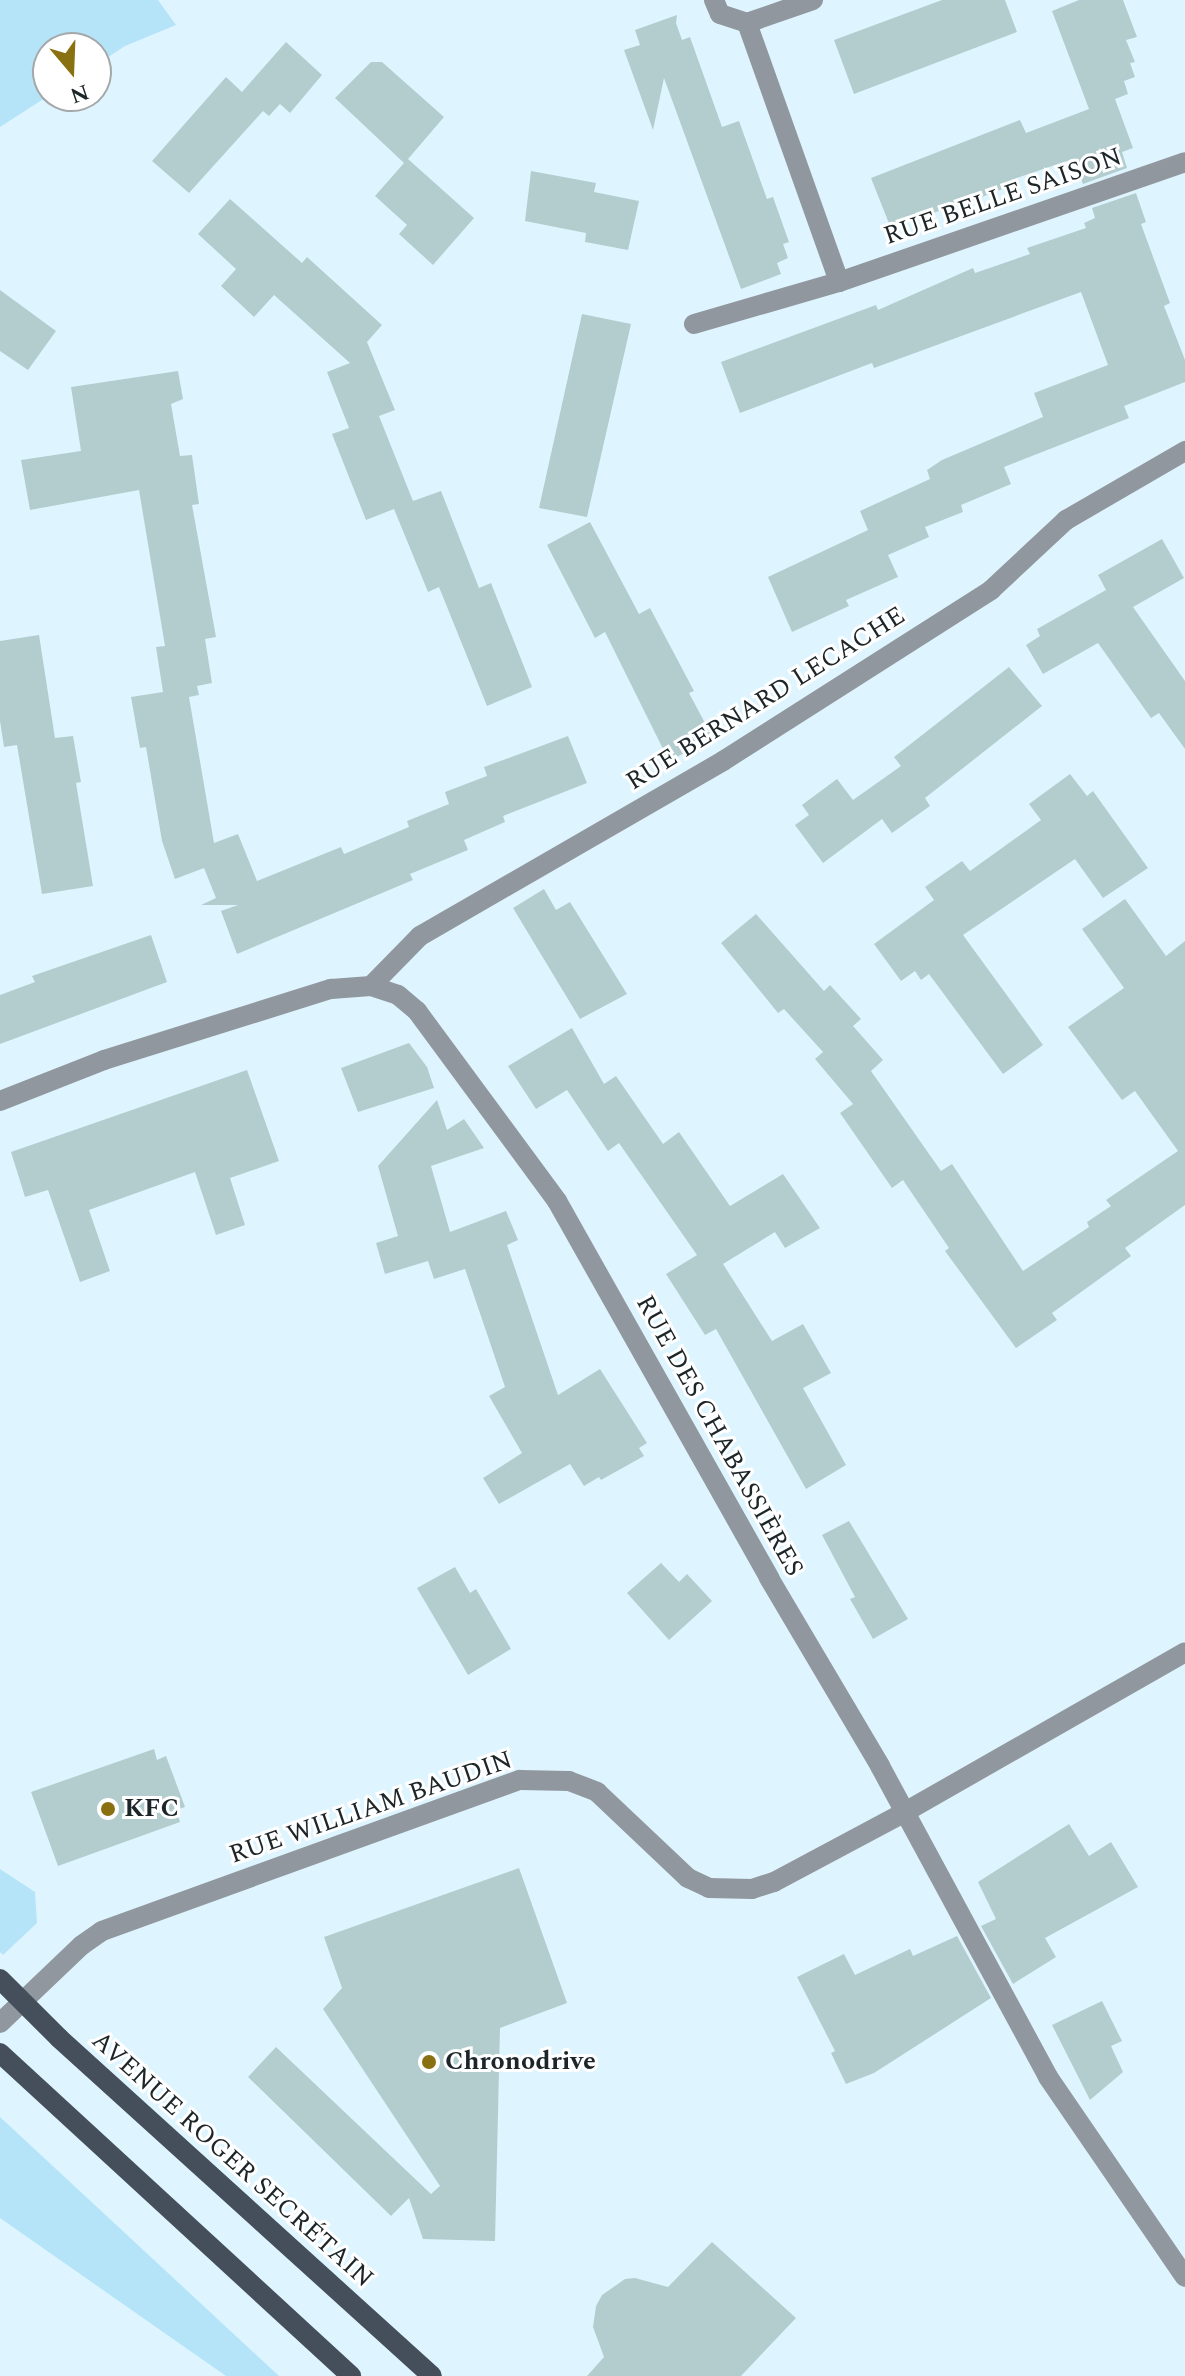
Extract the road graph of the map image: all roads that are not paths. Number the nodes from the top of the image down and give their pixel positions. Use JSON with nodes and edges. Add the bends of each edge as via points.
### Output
{"nodes":[{"id":1,"x":714,"y":0,"type":"edge"},
{"id":2,"x":813,"y":0,"type":"edge"},
{"id":3,"x":747,"y":23,"type":"junction"},
{"id":4,"x":1185,"y":162,"type":"edge"},
{"id":5,"x":839,"y":282,"type":"junction"},
{"id":6,"x":694,"y":324,"type":"dead end"},
{"id":7,"x":1185,"y":451,"type":"edge"},
{"id":8,"x":371,"y":986,"type":"junction"},
{"id":9,"x":0,"y":1101,"type":"edge"},
{"id":10,"x":1185,"y":1652,"type":"edge"},
{"id":11,"x":905,"y":1812,"type":"junction"},
{"id":12,"x":0,"y":1979,"type":"edge"},
{"id":13,"x":24,"y":2001,"type":"junction"},
{"id":14,"x":0,"y":2023,"type":"edge"},
{"id":15,"x":0,"y":2053,"type":"edge"},
{"id":16,"x":1185,"y":2277,"type":"edge"},
{"id":17,"x":351,"y":2376,"type":"edge"},
{"id":18,"x":432,"y":2376,"type":"edge"}],
"edges":[{"from":1,"to":3,"type":"street","via":[[720,14]]},
{"from":2,"to":3,"type":"street"},
{"from":3,"to":5,"type":"street"},
{"from":4,"to":5,"type":"street","name":"RUE BELLE SAISON"},
{"from":5,"to":6,"type":"street","name":"RUE BELLE SAISON"},
{"from":7,"to":8,"type":"street","name":"RUE BERNARD LECACHE","via":[[1066,520],[991,590],[736,753],[420,936]]},
{"from":8,"to":9,"type":"street","name":"RUE DES CHABASSIÈRES","via":[[331,989],[215,1024]]},
{"from":8,"to":11,"type":"street","name":"RUE DES CHABASSIÈRES","via":[[398,995],[417,1011],[557,1201]]},
{"from":10,"to":11,"type":"street","name":"RUE WILLIAM BAUDIN"},
{"from":11,"to":13,"type":"street","name":"RUE WILLIAM BAUDIN","via":[[774,1882],[752,1889],[709,1888],[688,1878],[597,1792],[569,1781],[512,1782],[102,1931]]},
{"from":11,"to":16,"type":"street","name":"RUE DES CHABASSIÈRES","via":[[1048,2077]]},
{"from":12,"to":13,"type":"main road","name":"AVENUE ROGER SECRÉTAIN"},
{"from":13,"to":14,"type":"street","name":"RUE WILLIAM BAUDIN"},
{"from":13,"to":18,"type":"main road","name":"AVENUE ROGER SECRÉTAIN"},
{"from":15,"to":17,"type":"main road"}]}
